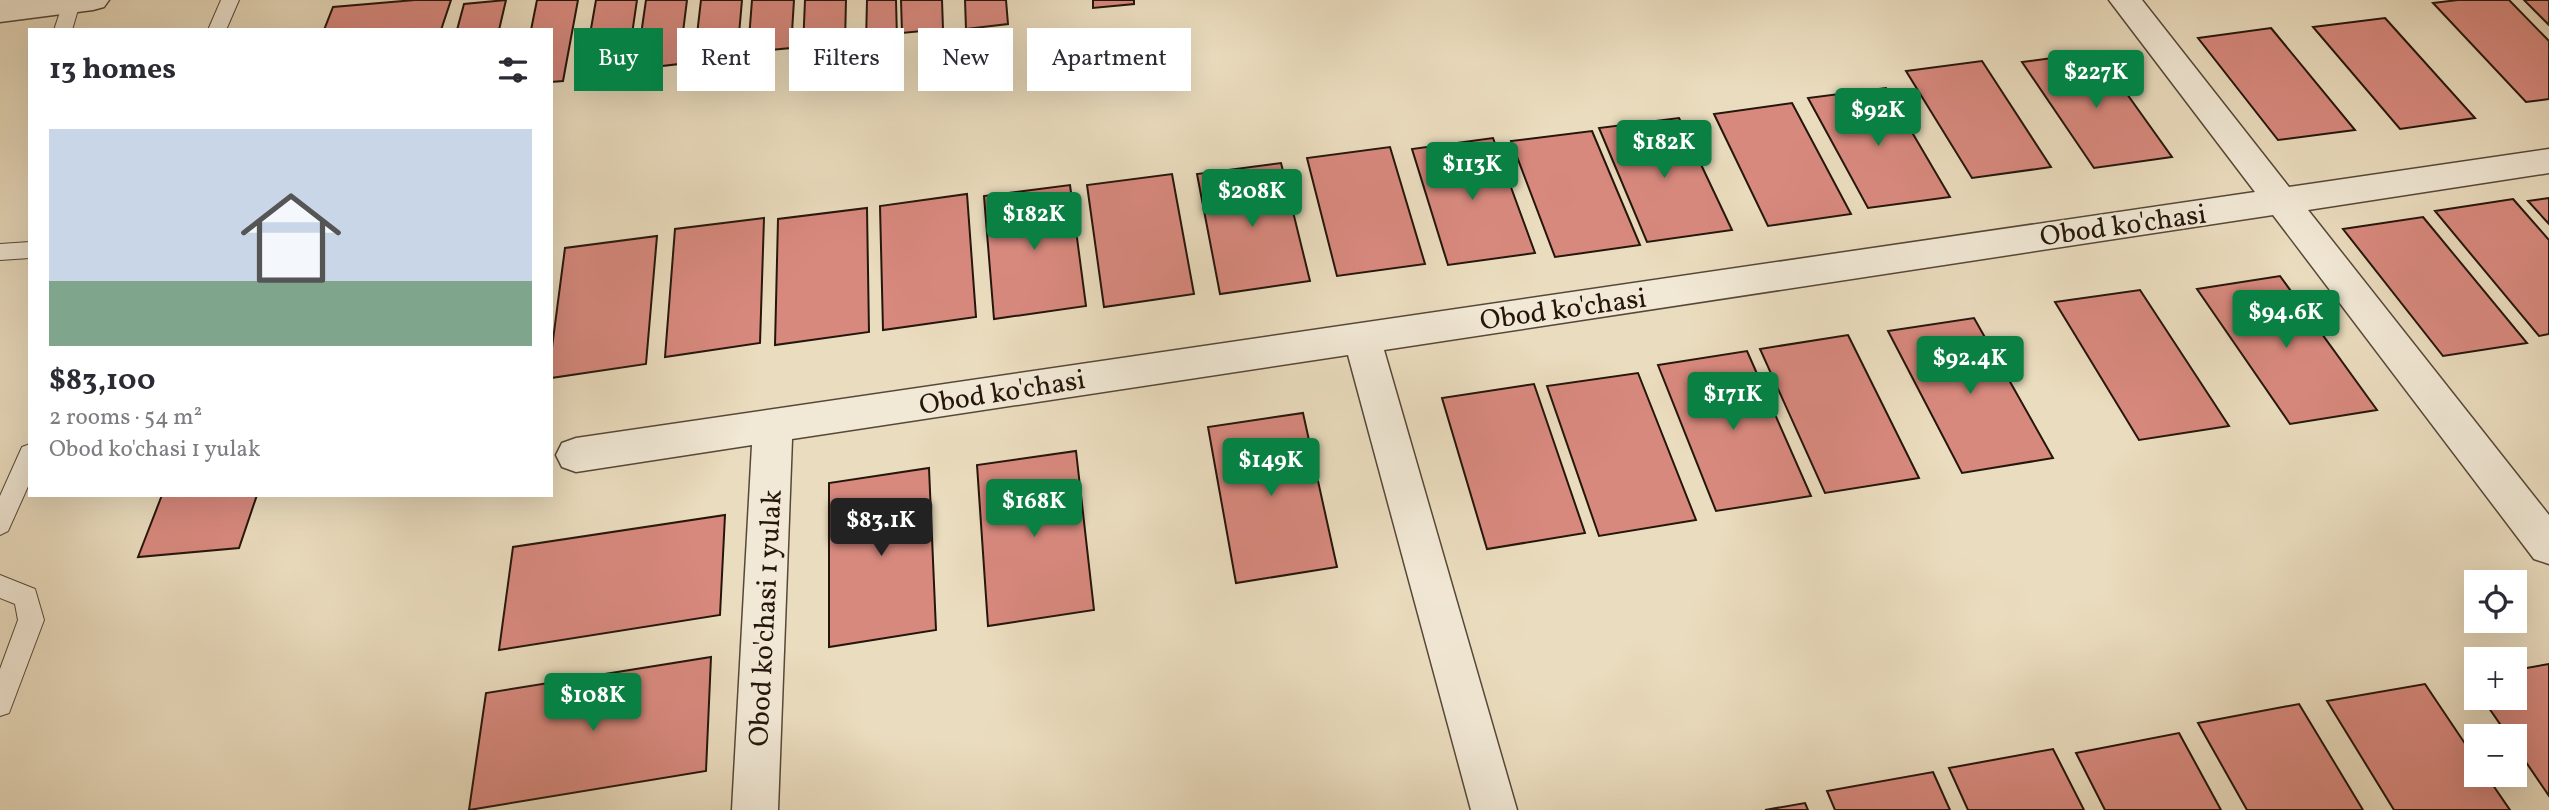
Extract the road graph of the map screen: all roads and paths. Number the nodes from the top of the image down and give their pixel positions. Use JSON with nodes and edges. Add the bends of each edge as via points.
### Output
{"nodes":[{"id":1,"x":230,"y":0,"type":"edge"},
{"id":2,"x":2125,"y":0,"type":"edge"},
{"id":3,"x":0,"y":11,"type":"edge"},
{"id":4,"x":76,"y":11,"type":"edge"},
{"id":5,"x":218,"y":28,"type":"edge"},
{"id":6,"x":2549,"y":161,"type":"edge"},
{"id":7,"x":2280,"y":201,"type":"junction"},
{"id":8,"x":28,"y":250,"type":"edge"},
{"id":9,"x":0,"y":252,"type":"edge"},
{"id":10,"x":1362,"y":338,"type":"junction"},
{"id":11,"x":773,"y":426,"type":"junction"},
{"id":12,"x":576,"y":455,"type":"dead end"},
{"id":13,"x":28,"y":459,"type":"edge"},
{"id":14,"x":0,"y":524,"type":"edge"},
{"id":15,"x":2549,"y":547,"type":"edge"},
{"id":16,"x":0,"y":586,"type":"edge"},
{"id":17,"x":0,"y":704,"type":"edge"},
{"id":18,"x":755,"y":810,"type":"edge"},
{"id":19,"x":1494,"y":810,"type":"edge"}],
"edges":[{"from":1,"to":5,"type":"lane"},
{"from":2,"to":7,"type":"street"},
{"from":3,"to":4,"type":"street"},
{"from":6,"to":7,"type":"street","name":"Obod ko'chasi"},
{"from":7,"to":10,"type":"street","name":"Obod ko'chasi"},
{"from":7,"to":15,"type":"street"},
{"from":8,"to":9,"type":"lane"},
{"from":10,"to":11,"type":"street","name":"Obod ko'chasi"},
{"from":10,"to":19,"type":"street"},
{"from":11,"to":12,"type":"street","name":"Obod ko'chasi"},
{"from":11,"to":18,"type":"street","name":"Obod ko'chasi 1 yulak"},
{"from":13,"to":14,"type":"lane"},
{"from":16,"to":17,"type":"lane","via":[[26,597],[31,621]]}]}
